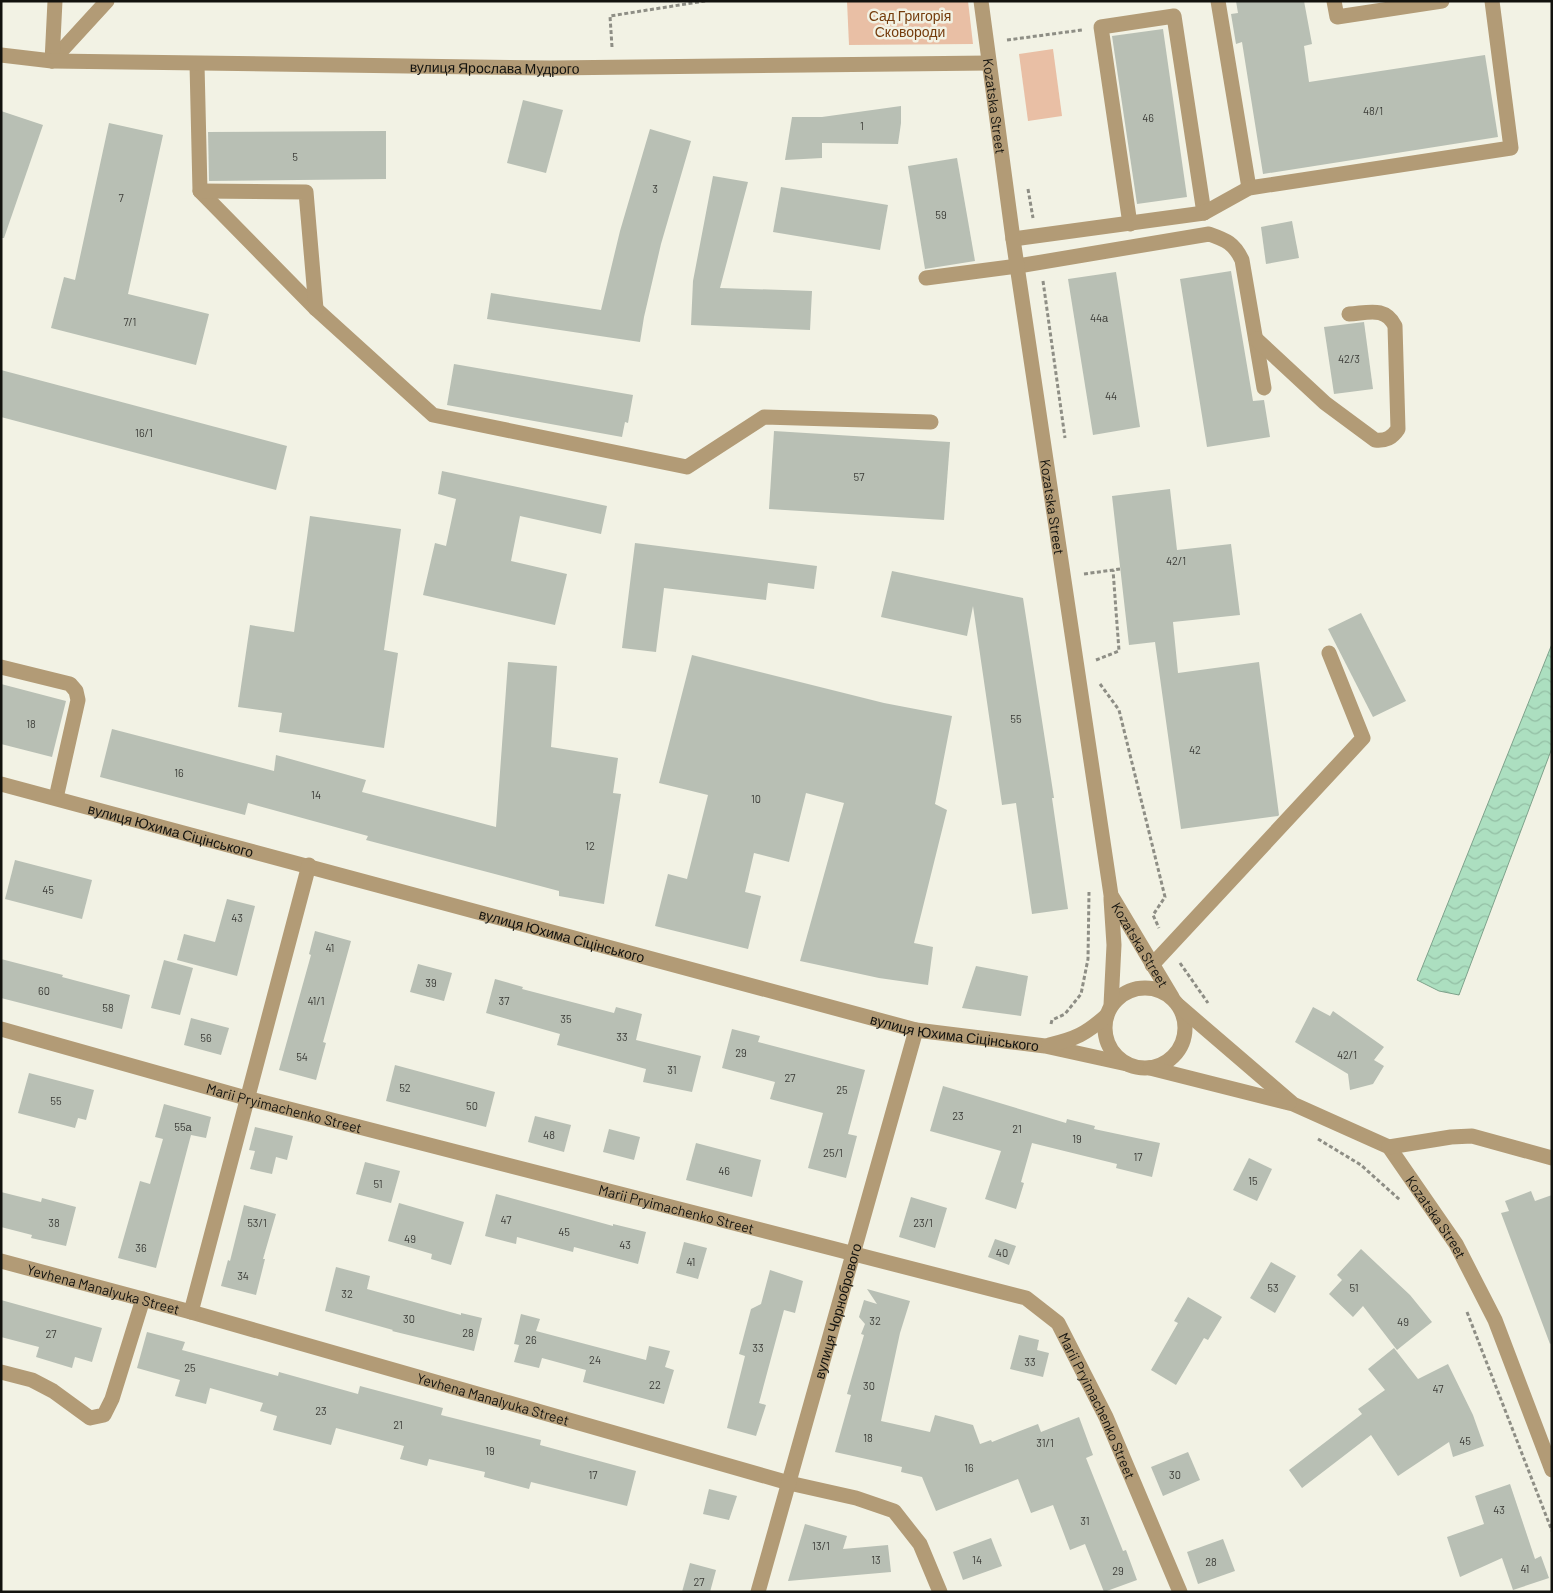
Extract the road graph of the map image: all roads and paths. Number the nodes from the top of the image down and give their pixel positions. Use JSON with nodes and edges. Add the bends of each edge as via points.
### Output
{"nodes":[{"id":1,"x":55,"y":1,"type":"edge"},
{"id":2,"x":108,"y":1,"type":"edge"},
{"id":3,"x":705,"y":1,"type":"edge"},
{"id":4,"x":981,"y":1,"type":"edge"},
{"id":5,"x":1218,"y":1,"type":"edge"},
{"id":6,"x":1334,"y":1,"type":"edge"},
{"id":7,"x":1442,"y":1,"type":"edge"},
{"id":8,"x":1492,"y":1,"type":"edge"},
{"id":9,"x":1005,"y":30,"type":"dead end"},
{"id":10,"x":1058,"y":33,"type":"dead end"},
{"id":11,"x":1006,"y":40,"type":"junction"},
{"id":12,"x":986,"y":43,"type":"junction"},
{"id":13,"x":1008,"y":49,"type":"dead end"},
{"id":14,"x":1,"y":55,"type":"edge"},
{"id":15,"x":52,"y":61,"type":"junction"},
{"id":16,"x":989,"y":63,"type":"junction"},
{"id":17,"x":197,"y":64,"type":"junction"},
{"id":18,"x":613,"y":67,"type":"junction"},
{"id":19,"x":1249,"y":188,"type":"junction"},
{"id":20,"x":1028,"y":189,"type":"dead end"},
{"id":21,"x":200,"y":191,"type":"junction"},
{"id":22,"x":1204,"y":214,"type":"junction"},
{"id":23,"x":1130,"y":224,"type":"junction"},
{"id":24,"x":1036,"y":236,"type":"junction"},
{"id":25,"x":1013,"y":239,"type":"junction"},
{"id":26,"x":1040,"y":262,"type":"junction"},
{"id":27,"x":1018,"y":266,"type":"junction"},
{"id":28,"x":926,"y":278,"type":"dead end"},
{"id":29,"x":316,"y":308,"type":"junction"},
{"id":30,"x":1349,"y":314,"type":"dead end"},
{"id":31,"x":1256,"y":339,"type":"junction"},
{"id":32,"x":1264,"y":388,"type":"dead end"},
{"id":33,"x":930,"y":422,"type":"dead end"},
{"id":34,"x":1066,"y":444,"type":"dead end"},
{"id":35,"x":1082,"y":565,"type":"dead end"},
{"id":36,"x":1120,"y":569,"type":"dead end"},
{"id":37,"x":1113,"y":570,"type":"junction"},
{"id":38,"x":1084,"y":574,"type":"junction"},
{"id":39,"x":1085,"y":584,"type":"dead end"},
{"id":40,"x":1094,"y":651,"type":"dead end"},
{"id":41,"x":1329,"y":653,"type":"dead end"},
{"id":42,"x":1096,"y":660,"type":"junction"},
{"id":43,"x":1,"y":667,"type":"edge"},
{"id":44,"x":1097,"y":668,"type":"dead end"},
{"id":45,"x":1099,"y":683,"type":"dead end"},
{"id":46,"x":1,"y":784,"type":"edge"},
{"id":47,"x":56,"y":798,"type":"junction"},
{"id":48,"x":309,"y":865,"type":"junction"},
{"id":49,"x":1089,"y":887,"type":"dead end"},
{"id":50,"x":1111,"y":895,"type":"junction"},
{"id":51,"x":1169,"y":947,"type":"junction"},
{"id":52,"x":1152,"y":964,"type":"junction"},
{"id":53,"x":1175,"y":1002,"type":"junction"},
{"id":54,"x":1212,"y":1008,"type":"dead end"},
{"id":55,"x":1109,"y":1011,"type":"junction"},
{"id":56,"x":1,"y":1029,"type":"edge"},
{"id":57,"x":916,"y":1030,"type":"junction"},
{"id":58,"x":1045,"y":1046,"type":"junction"},
{"id":59,"x":1127,"y":1064,"type":"junction"},
{"id":60,"x":1150,"y":1068,"type":"junction"},
{"id":61,"x":246,"y":1098,"type":"junction"},
{"id":62,"x":1293,"y":1104,"type":"junction"},
{"id":63,"x":1313,"y":1136,"type":"dead end"},
{"id":64,"x":1389,"y":1147,"type":"junction"},
{"id":65,"x":1552,"y":1158,"type":"edge"},
{"id":66,"x":1402,"y":1202,"type":"dead end"},
{"id":67,"x":853,"y":1254,"type":"junction"},
{"id":68,"x":1,"y":1261,"type":"edge"},
{"id":69,"x":143,"y":1299,"type":"junction"},
{"id":70,"x":1464,"y":1305,"type":"dead end"},
{"id":71,"x":191,"y":1312,"type":"junction"},
{"id":72,"x":1,"y":1372,"type":"edge"},
{"id":73,"x":1552,"y":1470,"type":"edge"},
{"id":74,"x":788,"y":1483,"type":"junction"},
{"id":75,"x":1552,"y":1531,"type":"edge"},
{"id":76,"x":758,"y":1592,"type":"edge"},
{"id":77,"x":940,"y":1592,"type":"edge"},
{"id":78,"x":1180,"y":1592,"type":"edge"}],
"edges":[{"from":1,"to":15,"type":"street"},
{"from":2,"to":15,"type":"street"},
{"from":3,"to":18,"type":"path","via":[[610,16]]},
{"from":4,"to":12,"type":"street","name":"Kozatska Street"},
{"from":5,"to":19,"type":"street"},
{"from":6,"to":7,"type":"street","via":[[1337,17]]},
{"from":8,"to":19,"type":"street","via":[[1511,148]]},
{"from":9,"to":11,"type":"path"},
{"from":10,"to":11,"type":"path"},
{"from":11,"to":12,"type":"path"},
{"from":11,"to":13,"type":"path"},
{"from":12,"to":16,"type":"street","name":"Kozatska Street"},
{"from":14,"to":15,"type":"street","name":"вулиця Ярослава Мудрого"},
{"from":15,"to":17,"type":"street","name":"вулиця Ярослава Мудрого"},
{"from":16,"to":18,"type":"street","name":"вулиця Ярослава Мудрого"},
{"from":16,"to":25,"type":"street","name":"Kozatska Street"},
{"from":17,"to":18,"type":"street","name":"вулиця Ярослава Мудрого"},
{"from":17,"to":21,"type":"street"},
{"from":19,"to":22,"type":"street"},
{"from":20,"to":24,"type":"path"},
{"from":21,"to":29,"type":"street"},
{"from":21,"to":29,"type":"street","via":[[306,192]]},
{"from":22,"to":23,"type":"street"},
{"from":22,"to":23,"type":"street","via":[[1174,16],[1101,27]]},
{"from":23,"to":24,"type":"street"},
{"from":24,"to":25,"type":"street"},
{"from":25,"to":27,"type":"street","name":"Kozatska Street"},
{"from":26,"to":27,"type":"street"},
{"from":26,"to":31,"type":"street","via":[[1209,234],[1236,248],[1242,260]]},
{"from":26,"to":34,"type":"path"},
{"from":27,"to":28,"type":"street"},
{"from":27,"to":50,"type":"street","name":"Kozatska Street"},
{"from":29,"to":33,"type":"street","via":[[434,415],[687,467],[764,417]]},
{"from":30,"to":31,"type":"street","via":[[1382,312],[1395,326],[1398,429],[1385,440],[1375,440],[1325,403]]},
{"from":31,"to":32,"type":"street"},
{"from":35,"to":38,"type":"path"},
{"from":36,"to":37,"type":"path"},
{"from":37,"to":38,"type":"path"},
{"from":37,"to":42,"type":"path","via":[[1119,651]]},
{"from":38,"to":39,"type":"path"},
{"from":40,"to":42,"type":"path"},
{"from":41,"to":51,"type":"street","via":[[1363,738]]},
{"from":42,"to":44,"type":"path"},
{"from":43,"to":47,"type":"street","via":[[70,684],[76,691],[78,700]]},
{"from":45,"to":51,"type":"path","via":[[1119,710],[1165,897],[1153,915]]},
{"from":46,"to":47,"type":"street","name":"вулиця Юхима Сіцінського"},
{"from":47,"to":48,"type":"street","name":"вулиця Юхима Сіцінського"},
{"from":48,"to":57,"type":"street","name":"вулиця Юхима Сіцінського"},
{"from":48,"to":61,"type":"street"},
{"from":49,"to":58,"type":"path","via":[[1088,959],[1081,994],[1065,1014],[1052,1020]]},
{"from":50,"to":52,"type":"street","name":"Kozatska Street"},
{"from":50,"to":55,"type":"street","via":[[1114,945]]},
{"from":51,"to":52,"type":"street"},
{"from":51,"to":54,"type":"path"},
{"from":52,"to":53,"type":"street","name":"Kozatska Street"},
{"from":53,"to":55,"type":"street","via":[[1157,989],[1140,988],[1119,997]]},
{"from":53,"to":60,"type":"street","via":[[1184,1017],[1184,1040],[1171,1059]]},
{"from":53,"to":62,"type":"street","name":"Kozatska Street"},
{"from":55,"to":58,"type":"street","via":[[1089,1031],[1069,1041]]},
{"from":55,"to":59,"type":"street","via":[[1104,1027],[1106,1039],[1110,1049]]},
{"from":56,"to":61,"type":"street","name":"Marii Pryimachenko Street"},
{"from":57,"to":58,"type":"street","name":"вулиця Юхима Сіцінського"},
{"from":57,"to":67,"type":"street","name":"вулиця Чорнобрового"},
{"from":58,"to":59,"type":"street","name":"вулиця Юхима Сіцінського"},
{"from":59,"to":60,"type":"street"},
{"from":60,"to":62,"type":"street"},
{"from":61,"to":67,"type":"street","name":"Marii Pryimachenko Street"},
{"from":61,"to":71,"type":"street"},
{"from":62,"to":64,"type":"street","name":"Kozatska Street"},
{"from":63,"to":66,"type":"path","via":[[1360,1165]]},
{"from":64,"to":65,"type":"street","via":[[1472,1136]]},
{"from":64,"to":73,"type":"street","name":"Kozatska Street","via":[[1456,1244],[1495,1320]]},
{"from":67,"to":74,"type":"street","name":"вулиця Чорнобрового"},
{"from":67,"to":78,"type":"street","name":"Marii Pryimachenko Street","via":[[1026,1298],[1058,1323],[1106,1417]]},
{"from":68,"to":69,"type":"street","name":"Yevhena Manalyuka Street"},
{"from":69,"to":71,"type":"street","name":"Yevhena Manalyuka Street"},
{"from":69,"to":72,"type":"street","via":[[104,1415],[90,1418],[32,1380]]},
{"from":70,"to":75,"type":"path"},
{"from":71,"to":74,"type":"street","name":"Yevhena Manalyuka Street"},
{"from":74,"to":76,"type":"street","name":"вулиця Чорнобрового"},
{"from":74,"to":77,"type":"street","name":"Yevhena Manalyuka Street","via":[[856,1498],[894,1511],[920,1544]]}]}
